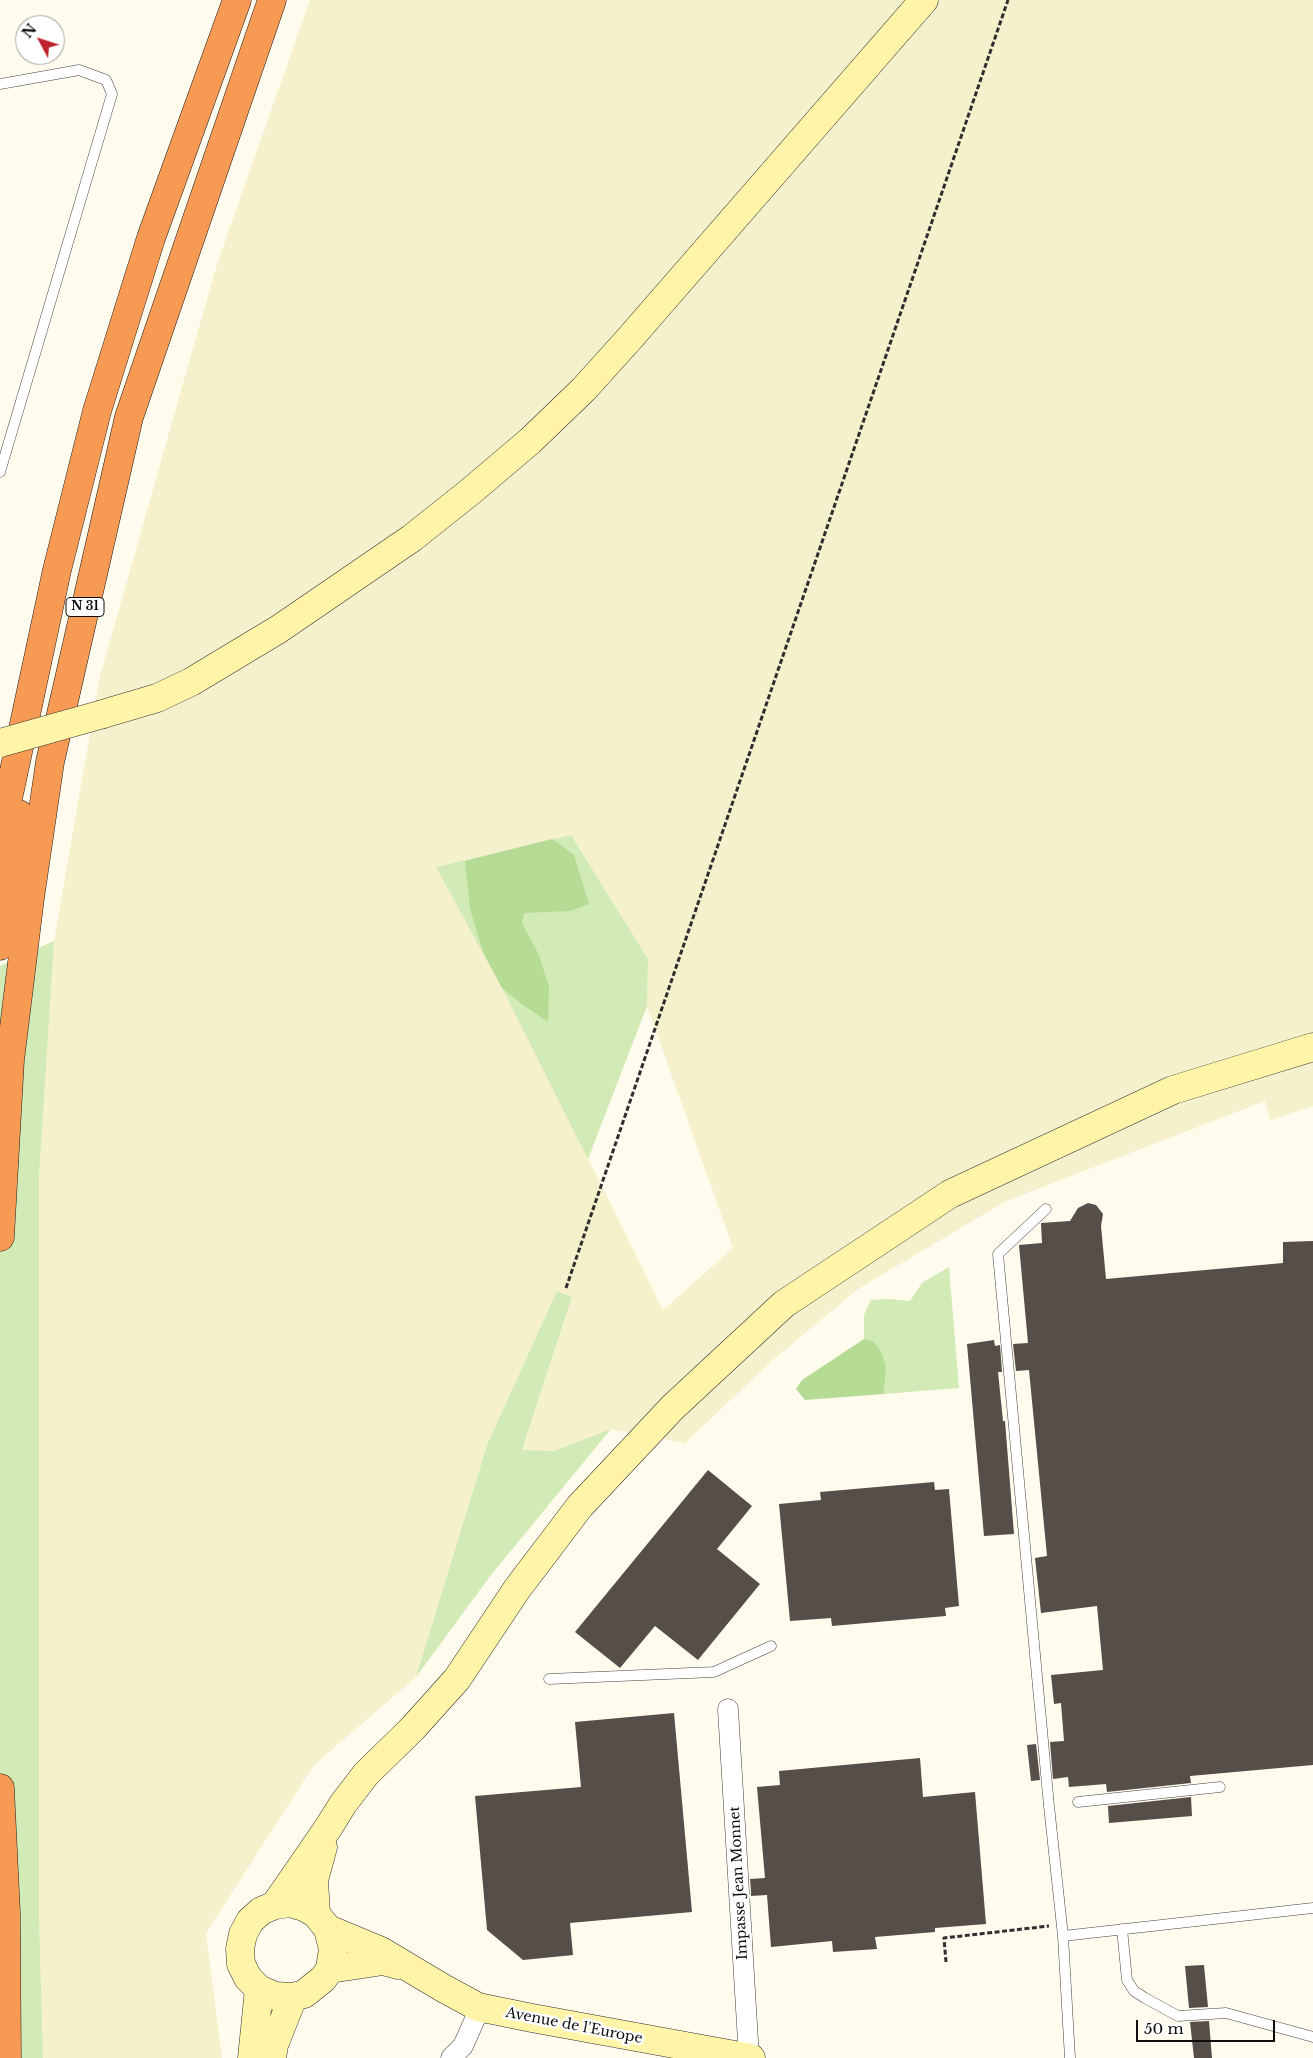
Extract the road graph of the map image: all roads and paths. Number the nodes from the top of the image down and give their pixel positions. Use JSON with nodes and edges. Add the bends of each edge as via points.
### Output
{"nodes":[{"id":1,"x":237,"y":0,"type":"edge"},
{"id":2,"x":272,"y":0,"type":"edge"},
{"id":3,"x":924,"y":0,"type":"edge"},
{"id":4,"x":1008,"y":0,"type":"edge"},
{"id":5,"x":0,"y":84,"type":"edge"},
{"id":6,"x":0,"y":472,"type":"edge"},
{"id":7,"x":57,"y":570,"type":"junction"},
{"id":8,"x":0,"y":743,"type":"edge"},
{"id":9,"x":0,"y":836,"type":"edge"},
{"id":10,"x":0,"y":946,"type":"edge"},
{"id":11,"x":1313,"y":1031,"type":"edge"},
{"id":12,"x":1313,"y":1047,"type":"edge"},
{"id":13,"x":1173,"y":1090,"type":"junction"},
{"id":14,"x":1046,"y":1209,"type":"dead end"},
{"id":15,"x":0,"y":1236,"type":"edge"},
{"id":16,"x":566,"y":1288,"type":"dead end"},
{"id":17,"x":771,"y":1646,"type":"dead end"},
{"id":18,"x":549,"y":1679,"type":"dead end"},
{"id":19,"x":728,"y":1709,"type":"dead end"},
{"id":20,"x":1220,"y":1787,"type":"dead end"},
{"id":21,"x":0,"y":1788,"type":"edge"},
{"id":22,"x":1078,"y":1802,"type":"dead end"},
{"id":23,"x":328,"y":1828,"type":"junction"},
{"id":24,"x":275,"y":1905,"type":"junction"},
{"id":25,"x":1313,"y":1908,"type":"edge"},
{"id":26,"x":322,"y":1922,"type":"junction"},
{"id":27,"x":1062,"y":1924,"type":"junction"},
{"id":28,"x":1122,"y":1929,"type":"junction"},
{"id":29,"x":1063,"y":1936,"type":"junction"},
{"id":30,"x":946,"y":1962,"type":"dead end"},
{"id":31,"x":407,"y":1967,"type":"junction"},
{"id":32,"x":330,"y":1969,"type":"junction"},
{"id":33,"x":259,"y":1989,"type":"junction"},
{"id":34,"x":292,"y":1997,"type":"junction"},
{"id":35,"x":478,"y":2007,"type":"junction"},
{"id":36,"x":1313,"y":2037,"type":"edge"},
{"id":37,"x":7,"y":2058,"type":"edge"},
{"id":38,"x":252,"y":2058,"type":"edge"},
{"id":39,"x":272,"y":2058,"type":"edge"},
{"id":40,"x":451,"y":2058,"type":"edge"},
{"id":41,"x":750,"y":2058,"type":"edge"},
{"id":42,"x":1070,"y":2058,"type":"edge"}],
"edges":[{"from":1,"to":7,"type":"highway","number":"N 31","via":[[151,238],[97,411]]},
{"from":2,"to":15,"type":"highway","number":"N 31","via":[[129,417],[50,762],[10,1060]]},
{"from":3,"to":8,"type":"main road","bridge":true,"via":[[584,389],[471,492],[412,538],[279,629],[191,682],[157,698]]},
{"from":4,"to":16,"type":"path"},
{"from":5,"to":6,"type":"lane","via":[[79,70],[106,80],[112,94]]},
{"from":7,"to":9,"type":"highway"},
{"from":7,"to":10,"type":"highway","number":"N 31"},
{"from":11,"to":13,"type":"main road"},
{"from":12,"to":13,"type":"main road"},
{"from":13,"to":23,"type":"main road","via":[[950,1194],[784,1304],[673,1407],[580,1506],[517,1589],[457,1680],[366,1774]]},
{"from":14,"to":27,"type":"lane","via":[[998,1254]]},
{"from":17,"to":18,"type":"lane","via":[[714,1672]]},
{"from":19,"to":41,"type":"street","name":"Impasse Jean Monnet"},
{"from":20,"to":22,"type":"lane"},
{"from":21,"to":37,"type":"highway","via":[[6,1913]]},
{"from":23,"to":24,"type":"main road"},
{"from":23,"to":26,"type":"main road","via":[[314,1880]]},
{"from":24,"to":26,"type":"main road","via":[[290,1903],[304,1907]]},
{"from":24,"to":33,"type":"main road","via":[[261,1911],[242,1934],[242,1964],[248,1978]]},
{"from":25,"to":28,"type":"lane"},
{"from":26,"to":31,"type":"main road"},
{"from":26,"to":32,"type":"main road","via":[[334,1949]]},
{"from":27,"to":29,"type":"lane"},
{"from":27,"to":30,"type":"path","via":[[944,1938]]},
{"from":28,"to":29,"type":"lane"},
{"from":28,"to":36,"type":"lane","via":[[1127,1980],[1134,1992],[1178,2016],[1226,2013]]},
{"from":29,"to":42,"type":"lane"},
{"from":31,"to":32,"type":"main road","via":[[383,1961]]},
{"from":31,"to":35,"type":"main road","name":"Avenue de l'Europe"},
{"from":32,"to":34,"type":"main road","via":[[315,1988]]},
{"from":33,"to":34,"type":"main road","via":[[275,1996]]},
{"from":33,"to":38,"type":"main road"},
{"from":34,"to":39,"type":"main road"},
{"from":35,"to":40,"type":"street","via":[[463,2046]]},
{"from":35,"to":41,"type":"main road","name":"Avenue de l'Europe"}]}
